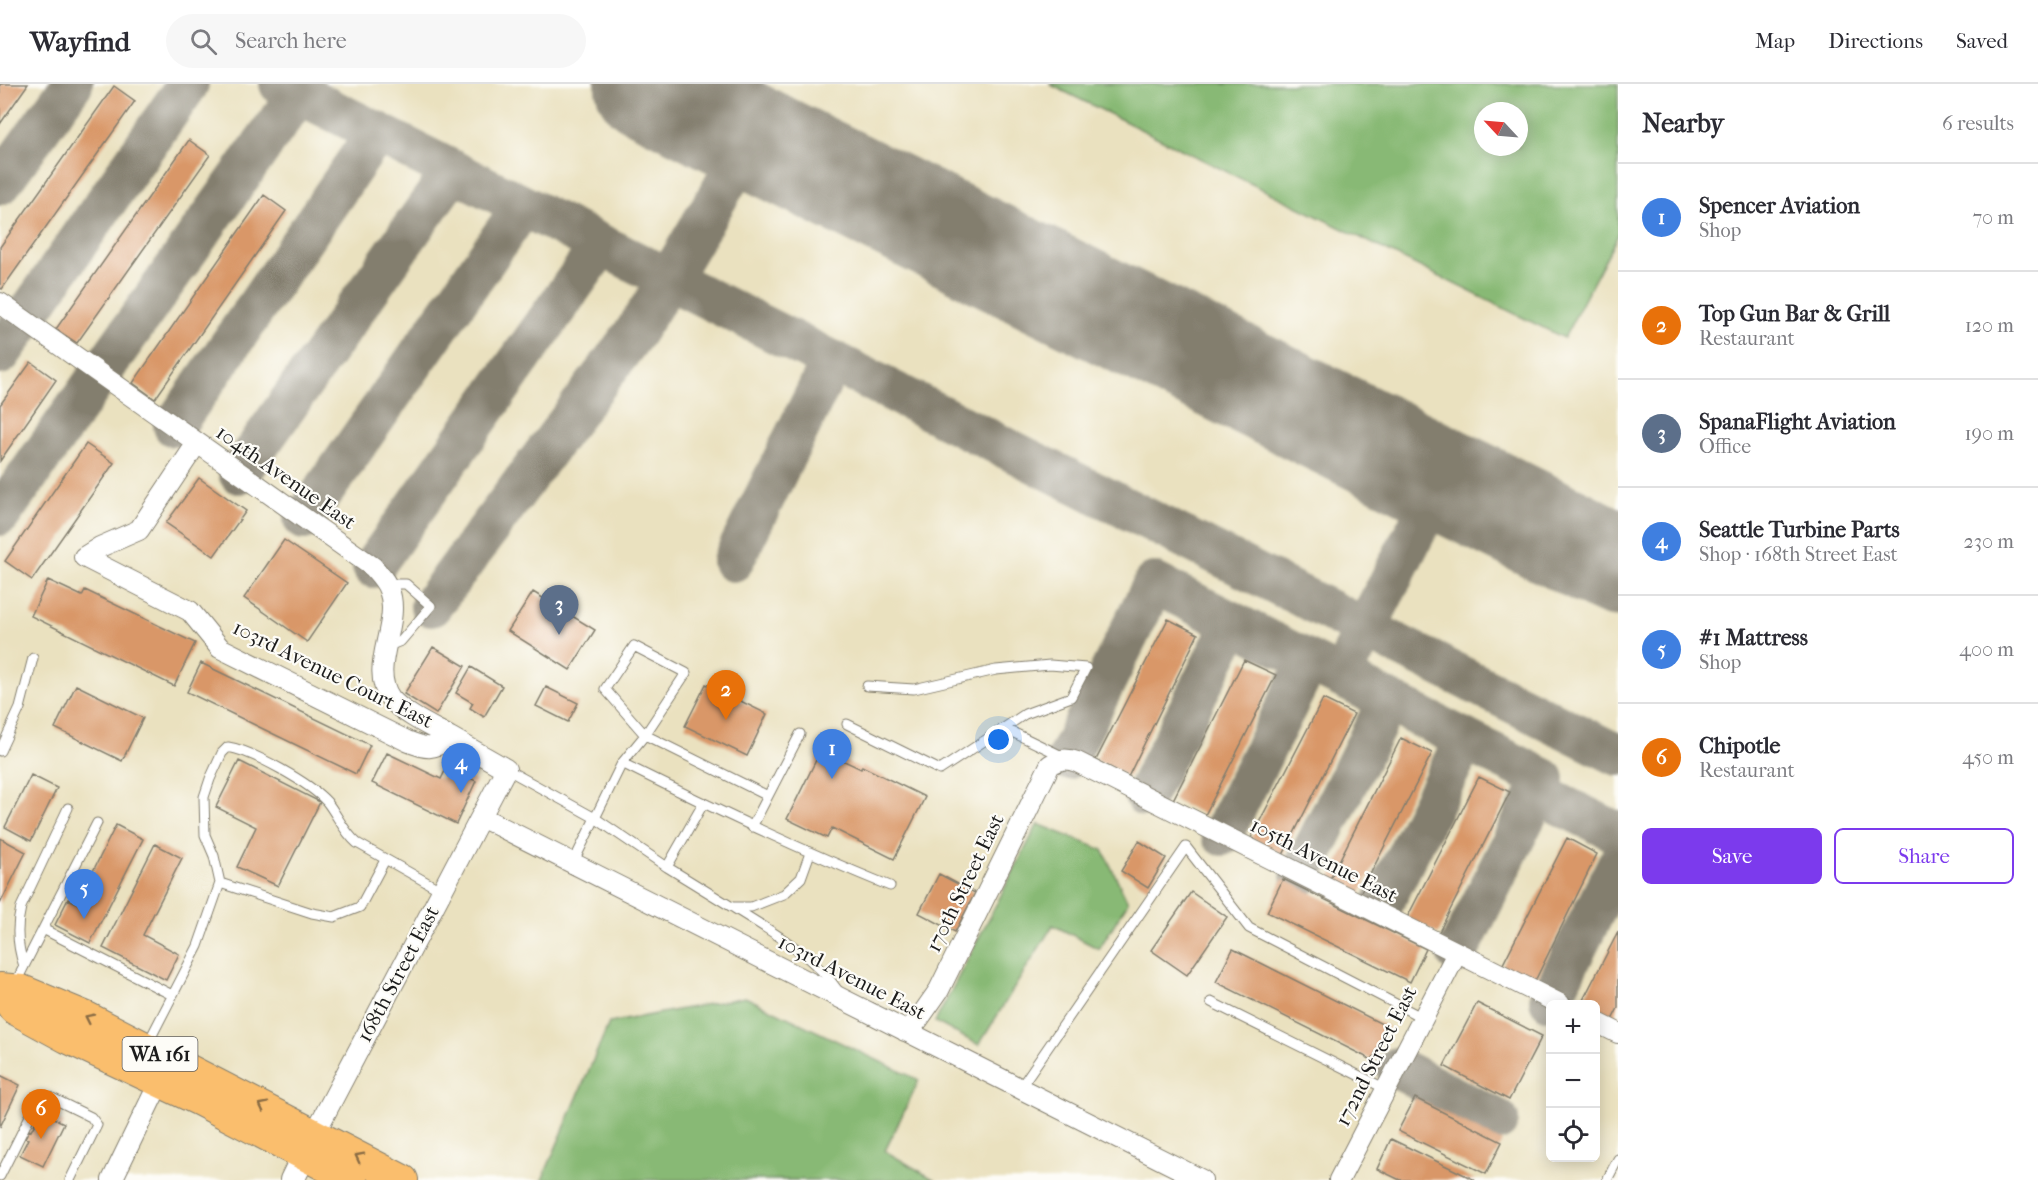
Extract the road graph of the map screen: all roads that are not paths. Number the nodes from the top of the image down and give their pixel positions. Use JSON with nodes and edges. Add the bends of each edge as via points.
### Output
{"nodes":[{"id":1,"x":0,"y":303,"type":"edge"},
{"id":2,"x":197,"y":443,"type":"junction"},
{"id":3,"x":387,"y":584,"type":"junction"},
{"id":4,"x":386,"y":647,"type":"junction"},
{"id":5,"x":33,"y":658,"type":"dead end"},
{"id":6,"x":867,"y":686,"type":"dead end"},
{"id":7,"x":847,"y":724,"type":"dead end"},
{"id":8,"x":1004,"y":728,"type":"junction"},
{"id":9,"x":800,"y":734,"type":"dead end"},
{"id":10,"x":645,"y":735,"type":"junction"},
{"id":11,"x":450,"y":737,"type":"junction"},
{"id":12,"x":0,"y":751,"type":"edge"},
{"id":13,"x":1066,"y":759,"type":"junction"},
{"id":14,"x":622,"y":763,"type":"junction"},
{"id":15,"x":506,"y":769,"type":"junction"},
{"id":16,"x":768,"y":796,"type":"junction"},
{"id":17,"x":703,"y":804,"type":"junction"},
{"id":18,"x":68,"y":808,"type":"dead end"},
{"id":19,"x":481,"y":817,"type":"junction"},
{"id":20,"x":595,"y":818,"type":"junction"},
{"id":21,"x":97,"y":823,"type":"dead end"},
{"id":22,"x":752,"y":827,"type":"junction"},
{"id":23,"x":810,"y":853,"type":"junction"},
{"id":24,"x":385,"y":860,"type":"junction"},
{"id":25,"x":573,"y":863,"type":"junction"},
{"id":26,"x":667,"y":867,"type":"junction"},
{"id":27,"x":220,"y":883,"type":"junction"},
{"id":28,"x":890,"y":886,"type":"dead end"},
{"id":29,"x":442,"y":891,"type":"junction"},
{"id":30,"x":732,"y":907,"type":"junction"},
{"id":31,"x":43,"y":929,"type":"junction"},
{"id":32,"x":1457,"y":953,"type":"junction"},
{"id":33,"x":9,"y":983,"type":"edge"},
{"id":34,"x":172,"y":995,"type":"junction"},
{"id":35,"x":845,"y":1000,"type":"junction"},
{"id":36,"x":1550,"y":1000,"type":"edge"},
{"id":37,"x":1211,"y":1002,"type":"dead end"},
{"id":38,"x":1423,"y":1018,"type":"junction"},
{"id":39,"x":1600,"y":1024,"type":"edge"},
{"id":40,"x":905,"y":1030,"type":"junction"},
{"id":41,"x":1618,"y":1034,"type":"edge"},
{"id":42,"x":146,"y":1047,"type":"junction"},
{"id":43,"x":160,"y":1081,"type":"junction"},
{"id":44,"x":1020,"y":1088,"type":"junction"},
{"id":45,"x":1386,"y":1089,"type":"junction"},
{"id":46,"x":304,"y":1156,"type":"edge"},
{"id":47,"x":1618,"y":1159,"type":"edge"},
{"id":48,"x":0,"y":1176,"type":"edge"},
{"id":49,"x":70,"y":1180,"type":"edge"},
{"id":50,"x":112,"y":1180,"type":"edge"},
{"id":51,"x":352,"y":1180,"type":"edge"},
{"id":52,"x":403,"y":1180,"type":"edge"},
{"id":53,"x":1202,"y":1180,"type":"edge"},
{"id":54,"x":1339,"y":1180,"type":"edge"},
{"id":55,"x":1607,"y":1180,"type":"edge"}],
"edges":[{"from":1,"to":2,"type":"street","name":"104th Avenue East"},
{"from":2,"to":3,"type":"street","name":"104th Avenue East","via":[[373,567]]},
{"from":2,"to":11,"type":"street","name":"103rd Avenue Court East","via":[[138,530],[84,557],[190,611],[220,648],[396,736],[431,748]]},
{"from":3,"to":4,"type":"street","via":[[392,609]]},
{"from":3,"to":4,"type":"lane","via":[[406,584],[431,606],[401,641]]},
{"from":4,"to":11,"type":"street","via":[[384,683],[389,696],[398,706]]},
{"from":5,"to":12,"type":"lane","via":[[20,708]]},
{"from":6,"to":8,"type":"lane","via":[[914,689],[996,670],[1050,665],[1086,668],[1071,697],[1025,714]]},
{"from":7,"to":8,"type":"lane","via":[[940,770]]},
{"from":8,"to":13,"type":"lane"},
{"from":9,"to":16,"type":"lane"},
{"from":10,"to":10,"type":"lane","via":[[686,673],[634,646],[605,689]]},
{"from":10,"to":14,"type":"lane"},
{"from":10,"to":16,"type":"lane"},
{"from":11,"to":15,"type":"street","name":"103rd Avenue Court East"},
{"from":13,"to":32,"type":"street","name":"105th Avenue East"},
{"from":13,"to":40,"type":"street","name":"170th Street East","via":[[1050,765],[939,990],[918,1020]]},
{"from":14,"to":17,"type":"lane"},
{"from":14,"to":20,"type":"lane"},
{"from":15,"to":19,"type":"street","name":"168th Street East"},
{"from":15,"to":20,"type":"lane"},
{"from":16,"to":22,"type":"lane"},
{"from":17,"to":22,"type":"lane"},
{"from":17,"to":26,"type":"lane"},
{"from":18,"to":33,"type":"lane","via":[[21,907],[18,949]]},
{"from":19,"to":25,"type":"street","name":"103rd Avenue East"},
{"from":19,"to":29,"type":"street","name":"168th Street East"},
{"from":20,"to":25,"type":"lane"},
{"from":20,"to":26,"type":"lane"},
{"from":21,"to":31,"type":"lane"},
{"from":22,"to":23,"type":"lane"},
{"from":23,"to":28,"type":"lane"},
{"from":23,"to":30,"type":"lane","via":[[801,878],[784,894],[751,908]]},
{"from":24,"to":27,"type":"lane","via":[[360,907],[334,917]]},
{"from":24,"to":27,"type":"lane","via":[[347,834],[328,803],[316,792],[240,748],[228,747],[204,797],[205,836]]},
{"from":24,"to":29,"type":"lane"},
{"from":25,"to":35,"type":"street","name":"103rd Avenue East"},
{"from":26,"to":30,"type":"lane"},
{"from":27,"to":34,"type":"lane","via":[[198,946]]},
{"from":29,"to":46,"type":"street","name":"168th Street East"},
{"from":30,"to":35,"type":"lane","via":[[799,950],[830,979]]},
{"from":31,"to":33,"type":"lane"},
{"from":31,"to":34,"type":"lane"},
{"from":32,"to":36,"type":"street","name":"105th Avenue East"},
{"from":32,"to":38,"type":"street","name":"172nd Street East"},
{"from":42,"to":33,"type":"main road","number":"WA 161","one_way":true},
{"from":33,"to":43,"type":"main road","number":"WA 161","via":[[14,1009]]},
{"from":34,"to":42,"type":"lane"},
{"from":35,"to":40,"type":"street","name":"103rd Avenue East"},
{"from":37,"to":45,"type":"lane"},
{"from":38,"to":44,"type":"lane","via":[[1249,928],[1186,848]]},
{"from":38,"to":45,"type":"street","name":"172nd Street East"},
{"from":39,"to":41,"type":"street"},
{"from":40,"to":44,"type":"street","name":"103rd Avenue East"},
{"from":46,"to":42,"type":"main road","number":"WA 161","one_way":true},
{"from":43,"to":46,"type":"main road","number":"WA 161"},
{"from":43,"to":50,"type":"street"},
{"from":44,"to":53,"type":"street","name":"103rd Avenue East"},
{"from":45,"to":54,"type":"street","name":"172nd Street East"},
{"from":46,"to":51,"type":"main road","number":"WA 161"},
{"from":52,"to":46,"type":"main road","number":"WA 161","one_way":true},
{"from":47,"to":55,"type":"lane"},
{"from":48,"to":49,"type":"lane","via":[[34,1108],[50,1098],[91,1117],[97,1125]]}]}
